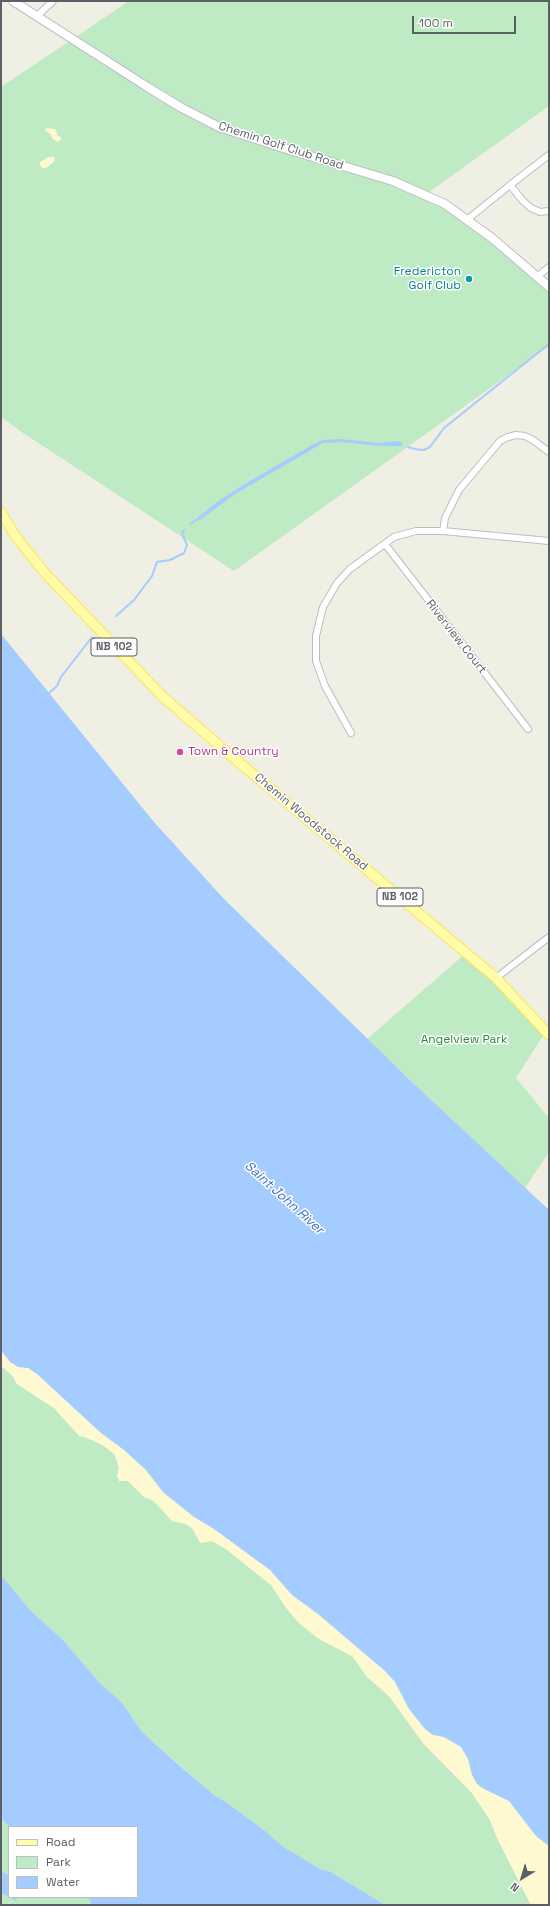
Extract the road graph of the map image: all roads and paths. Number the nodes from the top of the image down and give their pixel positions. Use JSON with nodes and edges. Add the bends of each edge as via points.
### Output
{"nodes":[{"id":1,"x":13,"y":1,"type":"edge"},
{"id":2,"x":52,"y":1,"type":"edge"},
{"id":3,"x":37,"y":16,"type":"junction"},
{"id":4,"x":549,"y":155,"type":"edge"},
{"id":5,"x":510,"y":185,"type":"junction"},
{"id":6,"x":549,"y":211,"type":"edge"},
{"id":7,"x":468,"y":219,"type":"junction"},
{"id":8,"x":549,"y":267,"type":"edge"},
{"id":9,"x":537,"y":276,"type":"junction"},
{"id":10,"x":549,"y":287,"type":"edge"},
{"id":11,"x":549,"y":452,"type":"edge"},
{"id":12,"x":1,"y":512,"type":"edge"},
{"id":13,"x":443,"y":531,"type":"junction"},
{"id":14,"x":549,"y":541,"type":"edge"},
{"id":15,"x":384,"y":544,"type":"junction"},
{"id":16,"x":528,"y":729,"type":"dead end"},
{"id":17,"x":351,"y":733,"type":"dead end"},
{"id":18,"x":549,"y":937,"type":"edge"},
{"id":19,"x":496,"y":978,"type":"junction"},
{"id":20,"x":549,"y":1035,"type":"edge"}],
"edges":[{"from":1,"to":3,"type":"street","name":"Chemin Golf Club Road"},
{"from":2,"to":3,"type":"street"},
{"from":3,"to":7,"type":"street","name":"Chemin Golf Club Road","via":[[154,91],[219,127],[393,181],[445,204]]},
{"from":4,"to":5,"type":"street"},
{"from":5,"to":6,"type":"street","via":[[531,208],[540,212]]},
{"from":5,"to":7,"type":"street"},
{"from":7,"to":9,"type":"street","name":"Chemin Golf Club Road"},
{"from":8,"to":9,"type":"street"},
{"from":9,"to":10,"type":"street","name":"Chemin Golf Club Road"},
{"from":11,"to":13,"type":"street","via":[[525,436],[516,435],[500,442],[459,490],[445,518]]},
{"from":12,"to":19,"type":"main road","name":"Chemin Woodstock Road","number":"NB 102","via":[[45,573],[162,696]]},
{"from":13,"to":14,"type":"street"},
{"from":13,"to":15,"type":"street","via":[[416,531],[394,537]]},
{"from":15,"to":16,"type":"street","name":"Riverview Court"},
{"from":15,"to":17,"type":"street","via":[[350,569],[337,583],[323,607],[316,636],[316,661],[325,686]]},
{"from":18,"to":19,"type":"street"},
{"from":19,"to":20,"type":"main road","name":"Chemin Woodstock Road","number":"NB 102"}]}
